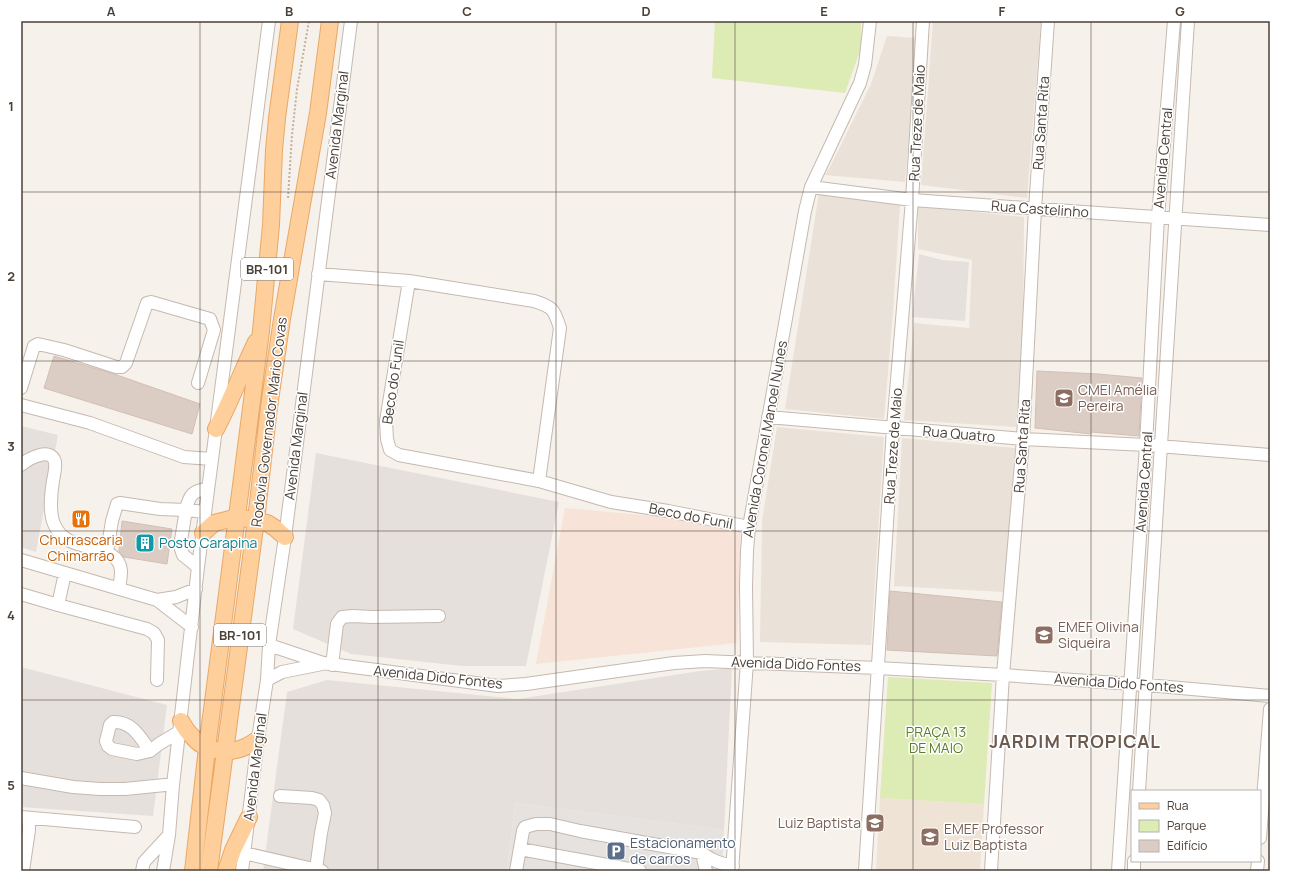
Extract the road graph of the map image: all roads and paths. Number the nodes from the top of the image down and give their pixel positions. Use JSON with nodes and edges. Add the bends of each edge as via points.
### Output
{"nodes":[{"id":1,"x":269,"y":21,"type":"edge"},
{"id":2,"x":290,"y":21,"type":"edge"},
{"id":3,"x":308,"y":21,"type":"edge"},
{"id":4,"x":330,"y":21,"type":"edge"},
{"id":5,"x":351,"y":21,"type":"edge"},
{"id":6,"x":870,"y":21,"type":"edge"},
{"id":7,"x":923,"y":21,"type":"edge"},
{"id":8,"x":1048,"y":21,"type":"edge"},
{"id":9,"x":1174,"y":21,"type":"edge"},
{"id":10,"x":1188,"y":21,"type":"edge"},
{"id":11,"x":811,"y":187,"type":"junction"},
{"id":12,"x":912,"y":200,"type":"junction"},
{"id":13,"x":288,"y":201,"type":"dead end"},
{"id":14,"x":1035,"y":209,"type":"junction"},
{"id":15,"x":1158,"y":217,"type":"junction"},
{"id":16,"x":1175,"y":218,"type":"junction"},
{"id":17,"x":1270,"y":225,"type":"edge"},
{"id":18,"x":318,"y":274,"type":"junction"},
{"id":19,"x":409,"y":281,"type":"junction"},
{"id":20,"x":261,"y":332,"type":"junction"},
{"id":21,"x":198,"y":383,"type":"dead end"},
{"id":22,"x":21,"y":388,"type":"edge"},
{"id":23,"x":21,"y":405,"type":"edge"},
{"id":24,"x":768,"y":417,"type":"junction"},
{"id":25,"x":893,"y":428,"type":"junction"},
{"id":26,"x":216,"y":429,"type":"junction"},
{"id":27,"x":1023,"y":439,"type":"junction"},
{"id":28,"x":1146,"y":445,"type":"junction"},
{"id":29,"x":1161,"y":447,"type":"junction"},
{"id":30,"x":1270,"y":455,"type":"edge"},
{"id":31,"x":212,"y":459,"type":"junction"},
{"id":32,"x":21,"y":465,"type":"edge"},
{"id":33,"x":539,"y":481,"type":"junction"},
{"id":34,"x":208,"y":489,"type":"junction"},
{"id":35,"x":186,"y":510,"type":"junction"},
{"id":36,"x":205,"y":512,"type":"junction"},
{"id":37,"x":238,"y":517,"type":"junction"},
{"id":38,"x":256,"y":520,"type":"junction"},
{"id":39,"x":749,"y":527,"type":"junction"},
{"id":40,"x":203,"y":533,"type":"junction"},
{"id":41,"x":285,"y":537,"type":"junction"},
{"id":42,"x":107,"y":552,"type":"junction"},
{"id":43,"x":21,"y":560,"type":"edge"},
{"id":44,"x":198,"y":567,"type":"junction"},
{"id":45,"x":65,"y":573,"type":"junction"},
{"id":46,"x":196,"y":588,"type":"junction"},
{"id":47,"x":119,"y":589,"type":"junction"},
{"id":48,"x":21,"y":594,"type":"edge"},
{"id":49,"x":157,"y":600,"type":"junction"},
{"id":50,"x":58,"y":605,"type":"junction"},
{"id":51,"x":439,"y":616,"type":"dead end"},
{"id":52,"x":192,"y":627,"type":"junction"},
{"id":53,"x":269,"y":645,"type":"junction"},
{"id":54,"x":747,"y":662,"type":"junction"},
{"id":55,"x":327,"y":664,"type":"junction"},
{"id":56,"x":878,"y":668,"type":"junction"},
{"id":57,"x":1003,"y":675,"type":"junction"},
{"id":58,"x":157,"y":680,"type":"dead end"},
{"id":59,"x":267,"y":680,"type":"junction"},
{"id":60,"x":1130,"y":684,"type":"junction"},
{"id":61,"x":1147,"y":685,"type":"junction"},
{"id":62,"x":1270,"y":696,"type":"edge"},
{"id":63,"x":1270,"y":709,"type":"edge"},
{"id":64,"x":180,"y":726,"type":"junction"},
{"id":65,"x":258,"y":739,"type":"junction"},
{"id":66,"x":207,"y":748,"type":"junction"},
{"id":67,"x":150,"y":750,"type":"dead end"},
{"id":68,"x":225,"y":751,"type":"junction"},
{"id":69,"x":21,"y":778,"type":"edge"},
{"id":70,"x":173,"y":785,"type":"junction"},
{"id":71,"x":1139,"y":790,"type":"edge"},
{"id":72,"x":280,"y":796,"type":"dead end"},
{"id":73,"x":25,"y":817,"type":"edge"},
{"id":74,"x":249,"y":817,"type":"junction"},
{"id":75,"x":1261,"y":825,"type":"edge"},
{"id":76,"x":135,"y":827,"type":"dead end"},
{"id":77,"x":169,"y":835,"type":"junction"},
{"id":78,"x":520,"y":849,"type":"junction"},
{"id":79,"x":244,"y":853,"type":"junction"},
{"id":80,"x":702,"y":853,"type":"junction"},
{"id":81,"x":732,"y":868,"type":"edge"},
{"id":82,"x":319,"y":870,"type":"edge"},
{"id":83,"x":24,"y":871,"type":"edge"},
{"id":84,"x":142,"y":871,"type":"edge"},
{"id":85,"x":163,"y":871,"type":"edge"},
{"id":86,"x":192,"y":871,"type":"edge"},
{"id":87,"x":210,"y":871,"type":"edge"},
{"id":88,"x":226,"y":871,"type":"edge"},
{"id":89,"x":242,"y":871,"type":"edge"},
{"id":90,"x":516,"y":871,"type":"edge"},
{"id":91,"x":640,"y":871,"type":"edge"},
{"id":92,"x":706,"y":871,"type":"edge"},
{"id":93,"x":865,"y":871,"type":"edge"},
{"id":94,"x":991,"y":871,"type":"edge"},
{"id":95,"x":1118,"y":871,"type":"edge"}],
"edges":[{"from":1,"to":26,"type":"street"},
{"from":2,"to":20,"type":"main road","name":"Rodovia Governador Mário Covas","number":"BR-101","via":[[274,150]]},
{"from":3,"to":13,"type":"path","via":[[297,89]]},
{"from":4,"to":38,"type":"main road","name":"Rodovia Governador Mário Covas","number":"BR-101","via":[[318,113],[282,319]]},
{"from":5,"to":18,"type":"street","name":"Avenida Marginal"},
{"from":6,"to":11,"type":"street","name":"Avenida Coronel Manoel Nunes","via":[[865,65],[860,83]]},
{"from":7,"to":12,"type":"street","name":"Rua Treze de Maio"},
{"from":8,"to":14,"type":"street","name":"Rua Santa Rita"},
{"from":9,"to":15,"type":"street","name":"Avenida Central"},
{"from":10,"to":16,"type":"street","name":"Avenida Central"},
{"from":11,"to":12,"type":"street","name":"Rua Castelinho"},
{"from":11,"to":24,"type":"street","name":"Avenida Coronel Manoel Nunes"},
{"from":12,"to":14,"type":"street","name":"Rua Castelinho"},
{"from":12,"to":25,"type":"street","name":"Rua Treze de Maio"},
{"from":14,"to":15,"type":"street","name":"Rua Castelinho"},
{"from":14,"to":27,"type":"street","name":"Rua Santa Rita"},
{"from":15,"to":16,"type":"street","name":"Rua Castelinho"},
{"from":15,"to":28,"type":"street","name":"Avenida Central"},
{"from":16,"to":17,"type":"street","name":"Rua Castelinho"},
{"from":16,"to":29,"type":"street","name":"Avenida Central"},
{"from":18,"to":19,"type":"street"},
{"from":18,"to":41,"type":"street","name":"Avenida Marginal"},
{"from":19,"to":33,"type":"street","via":[[534,301],[553,310],[560,328]]},
{"from":19,"to":33,"type":"street","name":"Beco do Funil","via":[[386,421],[390,450],[399,455]]},
{"from":20,"to":26,"type":"main road"},
{"from":20,"to":37,"type":"main road","name":"Rodovia Governador Mário Covas","number":"BR-101"},
{"from":21,"to":22,"type":"street","via":[[214,330],[210,319],[151,302],[147,303],[126,363],[122,367],[38,344],[34,346]]},
{"from":23,"to":31,"type":"street","via":[[90,423],[184,457]]},
{"from":24,"to":25,"type":"street","name":"Rua Quatro"},
{"from":24,"to":39,"type":"street","name":"Avenida Coronel Manoel Nunes"},
{"from":25,"to":27,"type":"street","name":"Rua Quatro"},
{"from":25,"to":56,"type":"street","name":"Rua Treze de Maio"},
{"from":26,"to":31,"type":"street"},
{"from":27,"to":28,"type":"street","name":"Rua Quatro"},
{"from":27,"to":57,"type":"street","name":"Rua Santa Rita"},
{"from":28,"to":29,"type":"street","name":"Rua Quatro"},
{"from":28,"to":60,"type":"street","name":"Avenida Central"},
{"from":29,"to":30,"type":"street","name":"Rua Quatro"},
{"from":29,"to":61,"type":"street","name":"Avenida Central"},
{"from":31,"to":34,"type":"street"},
{"from":32,"to":42,"type":"street","via":[[42,454],[54,460],[52,506],[56,529],[70,541]]},
{"from":33,"to":39,"type":"street","name":"Beco do Funil","via":[[611,502]]},
{"from":34,"to":35,"type":"street","via":[[194,492]]},
{"from":34,"to":36,"type":"street"},
{"from":35,"to":36,"type":"street"},
{"from":35,"to":42,"type":"street","via":[[117,504]]},
{"from":35,"to":44,"type":"street","via":[[180,546],[183,555]]},
{"from":36,"to":40,"type":"street"},
{"from":37,"to":38,"type":"main road"},
{"from":37,"to":40,"type":"main road","via":[[214,523]]},
{"from":37,"to":66,"type":"main road","name":"Rodovia Governador Mário Covas","number":"BR-101"},
{"from":38,"to":41,"type":"main road","via":[[267,523]]},
{"from":38,"to":68,"type":"main road","name":"Rodovia Governador Mário Covas","number":"BR-101"},
{"from":39,"to":54,"type":"street","name":"Avenida Coronel Manoel Nunes","via":[[746,551]]},
{"from":40,"to":44,"type":"street"},
{"from":41,"to":53,"type":"street","name":"Avenida Marginal"},
{"from":42,"to":47,"type":"street","via":[[117,558],[120,564]]},
{"from":43,"to":45,"type":"street"},
{"from":44,"to":46,"type":"street"},
{"from":45,"to":47,"type":"street"},
{"from":45,"to":50,"type":"street"},
{"from":46,"to":49,"type":"street","via":[[176,597]]},
{"from":46,"to":52,"type":"street"},
{"from":47,"to":49,"type":"street"},
{"from":48,"to":50,"type":"street"},
{"from":49,"to":52,"type":"street"},
{"from":50,"to":58,"type":"street","via":[[154,633],[158,640]]},
{"from":51,"to":55,"type":"street","via":[[342,618],[336,624]]},
{"from":52,"to":64,"type":"street"},
{"from":53,"to":55,"type":"street","name":"Avenida Dido Fontes"},
{"from":53,"to":59,"type":"street","name":"Avenida Marginal"},
{"from":54,"to":55,"type":"street","name":"Avenida Dido Fontes","via":[[674,663],[498,686]]},
{"from":54,"to":56,"type":"street","name":"Avenida Dido Fontes"},
{"from":54,"to":81,"type":"street","name":"Avenida Coronel Manoel Nunes"},
{"from":55,"to":59,"type":"street","name":"Avenida Dido Fontes","via":[[287,671]]},
{"from":56,"to":57,"type":"street","name":"Avenida Dido Fontes"},
{"from":56,"to":93,"type":"street","name":"Rua Treze de Maio"},
{"from":57,"to":60,"type":"street","name":"Avenida Dido Fontes"},
{"from":57,"to":94,"type":"street","name":"Rua Santa Rita"},
{"from":59,"to":65,"type":"street","name":"Avenida Marginal"},
{"from":60,"to":61,"type":"street","name":"Avenida Dido Fontes"},
{"from":60,"to":95,"type":"street","name":"Avenida Central"},
{"from":61,"to":62,"type":"street","name":"Avenida Dido Fontes"},
{"from":61,"to":71,"type":"street","name":"Avenida Central"},
{"from":63,"to":75,"type":"street"},
{"from":64,"to":66,"type":"main road"},
{"from":64,"to":67,"type":"street"},
{"from":64,"to":70,"type":"street"},
{"from":65,"to":68,"type":"main road","via":[[239,749]]},
{"from":65,"to":74,"type":"street","name":"Avenida Marginal"},
{"from":66,"to":68,"type":"main road"},
{"from":66,"to":86,"type":"main road","name":"Rodovia Governador Mário Covas","number":"BR-101"},
{"from":68,"to":87,"type":"main road","name":"Rodovia Governador Mário Covas","number":"BR-101"},
{"from":69,"to":70,"type":"street","via":[[100,789]]},
{"from":70,"to":77,"type":"street"},
{"from":72,"to":82,"type":"street","via":[[312,798],[324,805]]},
{"from":73,"to":76,"type":"street"},
{"from":73,"to":83,"type":"street","via":[[29,830]]},
{"from":74,"to":79,"type":"street","name":"Avenida Marginal"},
{"from":74,"to":88,"type":"main road"},
{"from":77,"to":84,"type":"street","via":[[144,862]]},
{"from":77,"to":85,"type":"street"},
{"from":78,"to":80,"type":"street","via":[[525,827],[550,824]]},
{"from":78,"to":90,"type":"street"},
{"from":78,"to":91,"type":"street"},
{"from":79,"to":82,"type":"street"},
{"from":79,"to":89,"type":"street","name":"Avenida Marginal"},
{"from":80,"to":81,"type":"street","via":[[711,860]]},
{"from":80,"to":92,"type":"street"}]}
